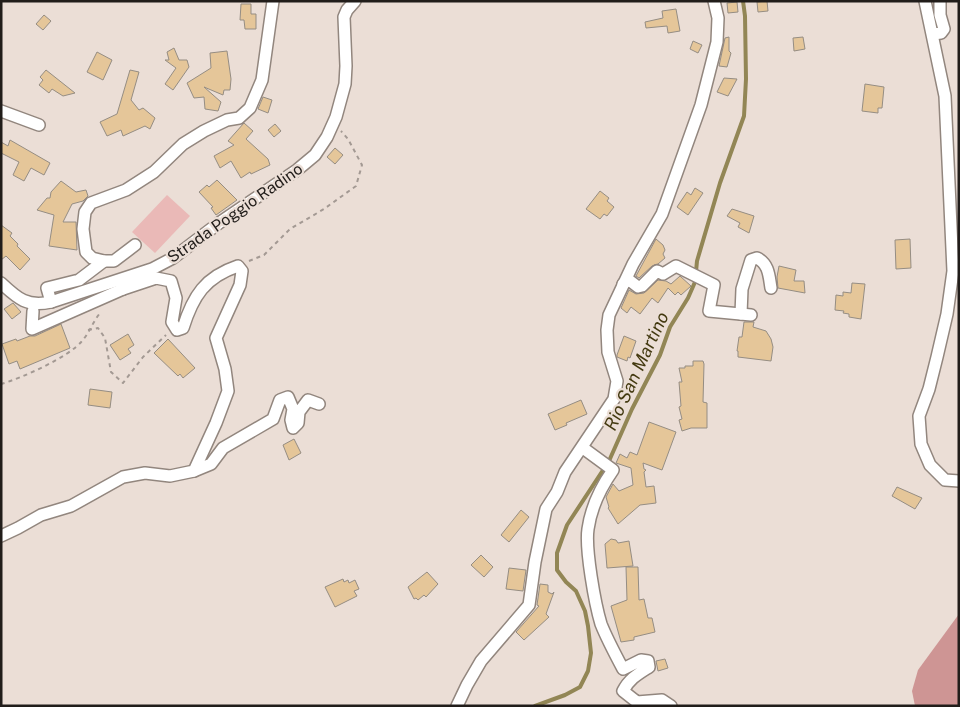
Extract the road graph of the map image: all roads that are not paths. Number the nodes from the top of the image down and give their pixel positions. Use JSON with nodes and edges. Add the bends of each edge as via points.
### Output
{"nodes":[{"id":1,"x":273,"y":1,"type":"edge"},
{"id":2,"x":356,"y":1,"type":"edge"},
{"id":3,"x":714,"y":1,"type":"edge"},
{"id":4,"x":925,"y":1,"type":"edge"},
{"id":5,"x":940,"y":1,"type":"edge"},
{"id":6,"x":345,"y":6,"type":"edge"},
{"id":7,"x":933,"y":34,"type":"junction"},
{"id":8,"x":1,"y":111,"type":"edge"},
{"id":9,"x":39,"y":125,"type":"dead end"},
{"id":10,"x":134,"y":245,"type":"dead end"},
{"id":11,"x":104,"y":261,"type":"junction"},
{"id":12,"x":1,"y":283,"type":"edge"},
{"id":13,"x":124,"y":283,"type":"junction"},
{"id":14,"x":623,"y":284,"type":"junction"},
{"id":15,"x":772,"y":288,"type":"dead end"},
{"id":16,"x":50,"y":302,"type":"junction"},
{"id":17,"x":33,"y":311,"type":"dead end"},
{"id":18,"x":319,"y":404,"type":"dead end"},
{"id":19,"x":583,"y":448,"type":"junction"},
{"id":20,"x":194,"y":471,"type":"junction"},
{"id":21,"x":959,"y":480,"type":"edge"},
{"id":22,"x":1,"y":536,"type":"edge"},
{"id":23,"x":457,"y":706,"type":"edge"},
{"id":24,"x":671,"y":706,"type":"edge"}],
"edges":[{"from":1,"to":11,"type":"street","via":[[262,80],[250,108],[239,118],[219,124],[183,144],[154,172],[126,190],[90,203],[83,229],[86,252],[92,258]]},
{"from":2,"to":6,"type":"street","name":"Strada Poggio Radino"},
{"from":3,"to":14,"type":"street","via":[[718,18],[717,42],[701,105],[662,214]]},
{"from":4,"to":7,"type":"street"},
{"from":5,"to":7,"type":"street","via":[[944,28],[941,33]]},
{"from":6,"to":13,"type":"street","name":"Strada Poggio Radino","via":[[345,84],[327,137],[314,155],[173,258]]},
{"from":7,"to":21,"type":"street","via":[[945,96],[953,271],[937,357],[918,416],[921,444],[930,465],[945,480]]},
{"from":8,"to":9,"type":"street"},
{"from":10,"to":11,"type":"street","via":[[114,260]]},
{"from":11,"to":16,"type":"street","via":[[79,280],[47,288]]},
{"from":12,"to":16,"type":"street","name":"Strada Poggio Radino","via":[[26,302]]},
{"from":13,"to":16,"type":"street","name":"Strada Poggio Radino"},
{"from":13,"to":17,"type":"street","via":[[32,328]]},
{"from":13,"to":20,"type":"street","via":[[156,278],[172,281],[176,298],[172,322],[177,330],[182,328],[190,306],[206,284],[228,269],[238,266],[242,270],[240,285],[216,338],[228,391]]},
{"from":14,"to":15,"type":"street","via":[[629,280],[638,287],[642,286],[657,271],[663,274],[676,266],[714,285],[709,311],[746,315],[742,289],[751,260],[757,258],[768,267]]},
{"from":14,"to":19,"type":"street","via":[[609,315],[607,330],[608,352],[617,381],[614,399]]},
{"from":18,"to":20,"type":"street","via":[[308,400],[299,412],[298,423],[292,428],[293,409],[288,397],[280,400],[273,419],[223,448],[211,464]]},
{"from":19,"to":23,"type":"street","via":[[565,472],[546,509],[529,605],[481,661]]},
{"from":19,"to":24,"type":"street","via":[[613,470],[596,501],[588,530],[589,561],[601,623],[623,669],[641,660],[648,661],[649,667],[637,674],[622,691],[637,702],[662,700]]},
{"from":20,"to":22,"type":"street","via":[[170,476],[146,473],[124,477],[71,506],[41,515]]}]}
